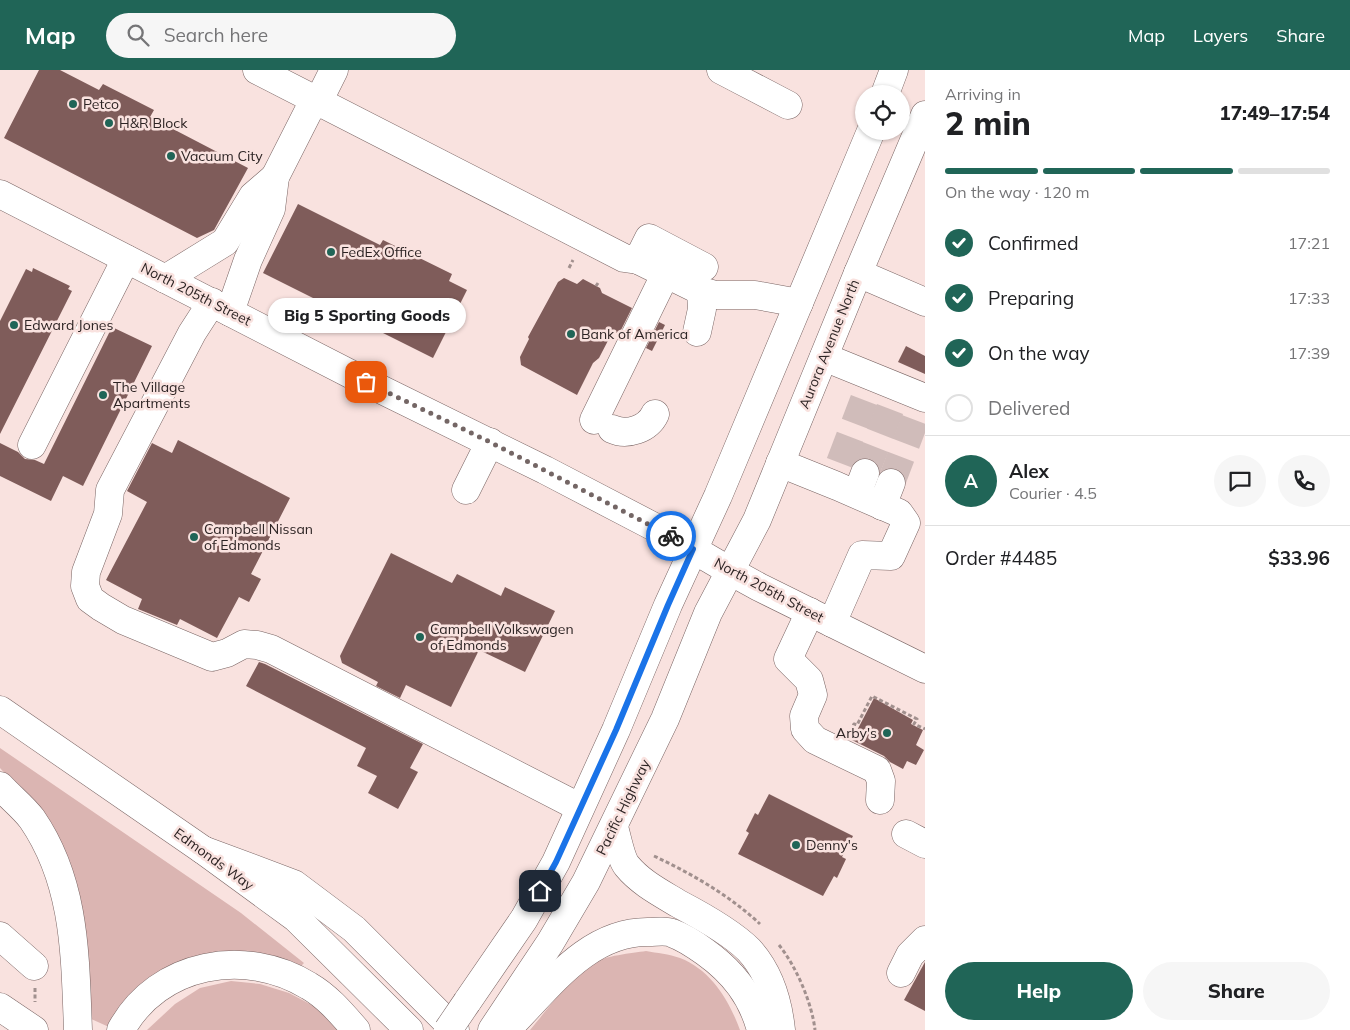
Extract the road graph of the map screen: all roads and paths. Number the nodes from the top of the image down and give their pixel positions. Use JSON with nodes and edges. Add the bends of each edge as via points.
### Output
{"nodes":[{"id":1,"x":257,"y":70,"type":"edge"},
{"id":2,"x":334,"y":70,"type":"edge"},
{"id":3,"x":721,"y":70,"type":"edge"},
{"id":4,"x":894,"y":70,"type":"edge"},
{"id":5,"x":888,"y":85,"type":"edge"},
{"id":6,"x":316,"y":101,"type":"junction"},
{"id":7,"x":788,"y":104,"type":"dead end"},
{"id":8,"x":925,"y":115,"type":"edge"},
{"id":9,"x":867,"y":140,"type":"edge"},
{"id":10,"x":275,"y":177,"type":"junction"},
{"id":11,"x":0,"y":194,"type":"edge"},
{"id":12,"x":126,"y":259,"type":"junction"},
{"id":13,"x":638,"y":260,"type":"junction"},
{"id":14,"x":666,"y":273,"type":"junction"},
{"id":15,"x":858,"y":273,"type":"junction"},
{"id":16,"x":165,"y":278,"type":"junction"},
{"id":17,"x":703,"y":279,"type":"junction"},
{"id":18,"x":925,"y":302,"type":"edge"},
{"id":19,"x":799,"y":303,"type":"junction"},
{"id":20,"x":221,"y":307,"type":"junction"},
{"id":21,"x":697,"y":332,"type":"dead end"},
{"id":22,"x":824,"y":357,"type":"junction"},
{"id":23,"x":911,"y":403,"type":"edge"},
{"id":24,"x":655,"y":414,"type":"dead end"},
{"id":25,"x":490,"y":442,"type":"junction"},
{"id":26,"x":32,"y":445,"type":"dead end"},
{"id":27,"x":780,"y":463,"type":"junction"},
{"id":28,"x":466,"y":490,"type":"dead end"},
{"id":29,"x":693,"y":549,"type":"junction"},
{"id":30,"x":730,"y":571,"type":"junction"},
{"id":31,"x":821,"y":618,"type":"junction"},
{"id":32,"x":925,"y":668,"type":"edge"},
{"id":33,"x":0,"y":710,"type":"edge"},
{"id":34,"x":925,"y":729,"type":"edge"},
{"id":35,"x":853,"y":731,"type":"dead end"},
{"id":36,"x":0,"y":786,"type":"edge"},
{"id":37,"x":880,"y":800,"type":"dead end"},
{"id":38,"x":579,"y":807,"type":"junction"},
{"id":39,"x":614,"y":827,"type":"junction"},
{"id":40,"x":203,"y":850,"type":"junction"},
{"id":41,"x":0,"y":936,"type":"edge"},
{"id":42,"x":925,"y":940,"type":"edge"},
{"id":43,"x":34,"y":966,"type":"joint"},
{"id":44,"x":902,"y":973,"type":"dead end"},
{"id":45,"x":35,"y":1003,"type":"dead end"},
{"id":46,"x":0,"y":1006,"type":"edge"},
{"id":47,"x":34,"y":1030,"type":"edge"},
{"id":48,"x":78,"y":1030,"type":"edge"},
{"id":49,"x":121,"y":1030,"type":"edge"},
{"id":50,"x":356,"y":1030,"type":"edge"},
{"id":51,"x":409,"y":1030,"type":"edge"},
{"id":52,"x":448,"y":1030,"type":"edge"},
{"id":53,"x":455,"y":1030,"type":"edge"},
{"id":54,"x":492,"y":1030,"type":"edge"},
{"id":55,"x":496,"y":1030,"type":"edge"},
{"id":56,"x":761,"y":1030,"type":"edge"},
{"id":57,"x":782,"y":1030,"type":"edge"}],
"edges":[{"from":1,"to":6,"type":"main road"},
{"from":2,"to":6,"type":"main road"},
{"from":3,"to":7,"type":"main road"},
{"from":4,"to":5,"type":"main road"},
{"from":6,"to":10,"type":"main road"},
{"from":6,"to":13,"type":"main road","via":[[624,258]]},
{"from":8,"to":15,"type":"main road","name":"Aurora Avenue North"},
{"from":9,"to":19,"type":"main road"},
{"from":10,"to":16,"type":"main road","via":[[253,196],[225,242]]},
{"from":10,"to":20,"type":"main road","via":[[271,209],[248,260]]},
{"from":11,"to":12,"type":"main road","name":"North 205th Street"},
{"from":12,"to":16,"type":"main road","name":"North 205th Street"},
{"from":12,"to":26,"type":"main road"},
{"from":13,"to":14,"type":"main road"},
{"from":13,"to":17,"type":"main road","via":[[649,238]]},
{"from":14,"to":17,"type":"main road"},
{"from":14,"to":24,"type":"main road","via":[[603,424],[615,431],[627,431],[642,428]]},
{"from":15,"to":18,"type":"main road"},
{"from":15,"to":22,"type":"main road","name":"Aurora Avenue North"},
{"from":16,"to":20,"type":"main road","name":"North 205th Street"},
{"from":17,"to":19,"type":"main road","via":[[715,295],[768,297]]},
{"from":17,"to":21,"type":"main road"},
{"from":19,"to":29,"type":"main road"},
{"from":20,"to":25,"type":"main road","name":"North 205th Street"},
{"from":20,"to":38,"type":"main road","via":[[192,333],[110,490],[108,514],[86,572],[85,586],[90,598],[100,608],[123,620],[212,657],[244,644],[271,650]]},
{"from":22,"to":23,"type":"main road","via":[[869,389]]},
{"from":22,"to":27,"type":"main road","name":"Aurora Avenue North"},
{"from":25,"to":28,"type":"main road"},
{"from":25,"to":29,"type":"main road","name":"North 205th Street"},
{"from":27,"to":30,"type":"main road","name":"Aurora Avenue North","via":[[757,520]]},
{"from":27,"to":31,"type":"main road","via":[[836,473],[887,494],[906,523],[891,556],[862,555]]},
{"from":29,"to":30,"type":"main road","name":"North 205th Street"},
{"from":29,"to":38,"type":"main road","via":[[616,730]]},
{"from":30,"to":31,"type":"main road","name":"North 205th Street"},
{"from":30,"to":39,"type":"main road","name":"Pacific Highway","via":[[708,613],[665,719]]},
{"from":31,"to":32,"type":"main road","name":"North 205th Street"},
{"from":31,"to":37,"type":"main road","via":[[788,659],[809,680],[813,695],[804,716],[805,729],[815,740],[877,770],[881,781]]},
{"from":33,"to":40,"type":"main road","name":"Edmonds Way"},
{"from":34,"to":35,"type":"path","via":[[914,724],[917,719],[872,696]]},
{"from":36,"to":48,"type":"main road","via":[[31,818],[64,887],[75,950]]},
{"from":38,"to":52,"type":"main road","bridge":true,"via":[[556,862],[524,919]]},
{"from":39,"to":54,"type":"main road","name":"Pacific Highway","via":[[550,943]]},
{"from":39,"to":57,"type":"main road","via":[[626,865],[632,871],[651,888],[749,950],[769,980]]},
{"from":40,"to":51,"type":"main road","name":"Edmonds Way","via":[[296,918]]},
{"from":40,"to":53,"type":"main road","via":[[294,884],[354,929]]},
{"from":41,"to":43,"type":"main road"},
{"from":42,"to":44,"type":"main road","via":[[910,955]]},
{"from":43,"to":45,"type":"path"},
{"from":46,"to":47,"type":"main road"},
{"from":49,"to":50,"type":"main road","via":[[139,1004],[157,987],[181,974],[230,965],[253,966],[294,978],[324,996]]},
{"from":55,"to":56,"type":"main road","via":[[514,1022],[587,951],[615,936],[638,932],[670,932],[718,961],[741,985],[757,1013]]}]}
